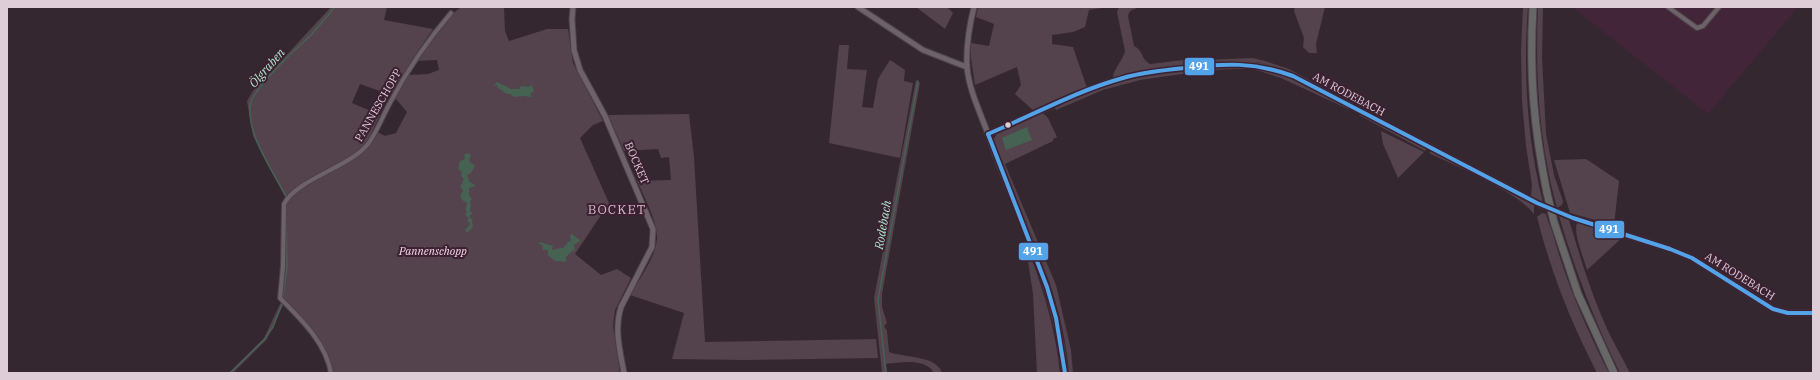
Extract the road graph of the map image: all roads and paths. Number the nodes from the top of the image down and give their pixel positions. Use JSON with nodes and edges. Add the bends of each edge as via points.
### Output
{"nodes":[{"id":1,"x":573,"y":7,"type":"edge"},
{"id":2,"x":858,"y":7,"type":"edge"},
{"id":3,"x":974,"y":7,"type":"edge"},
{"id":4,"x":1533,"y":7,"type":"edge"},
{"id":5,"x":1668,"y":7,"type":"edge"},
{"id":6,"x":1719,"y":7,"type":"edge"},
{"id":7,"x":451,"y":13,"type":"dead end"},
{"id":8,"x":967,"y":65,"type":"junction"},
{"id":9,"x":988,"y":134,"type":"junction"},
{"id":10,"x":1813,"y":313,"type":"edge"},
{"id":11,"x":331,"y":373,"type":"edge"},
{"id":12,"x":624,"y":373,"type":"edge"},
{"id":13,"x":1065,"y":373,"type":"edge"},
{"id":14,"x":1614,"y":373,"type":"edge"}],
"edges":[{"from":1,"to":12,"type":"street","name":"BOCKET","via":[[574,50],[579,66],[609,123],[653,229],[652,247],[618,316]]},
{"from":2,"to":8,"type":"street","via":[[923,50]]},
{"from":3,"to":8,"type":"street","via":[[968,34]]},
{"from":4,"to":14,"type":"highway","bridge":true,"via":[[1533,109],[1547,193],[1578,294]]},
{"from":5,"to":6,"type":"street","via":[[1697,28],[1702,26]]},
{"from":7,"to":11,"type":"street","name":"PANNESCHOPP","via":[[418,53],[368,144],[352,157],[300,188],[283,207],[280,298],[320,344],[329,360]]},
{"from":8,"to":9,"type":"street","via":[[974,96]]},
{"from":9,"to":10,"type":"street","name":"AM RODEBACH","via":[[1122,78],[1155,71],[1216,64],[1259,64],[1293,76],[1537,203],[1573,218],[1663,246],[1692,258],[1773,309],[1788,313]]},
{"from":9,"to":13,"type":"street","via":[[1047,287]]}]}
